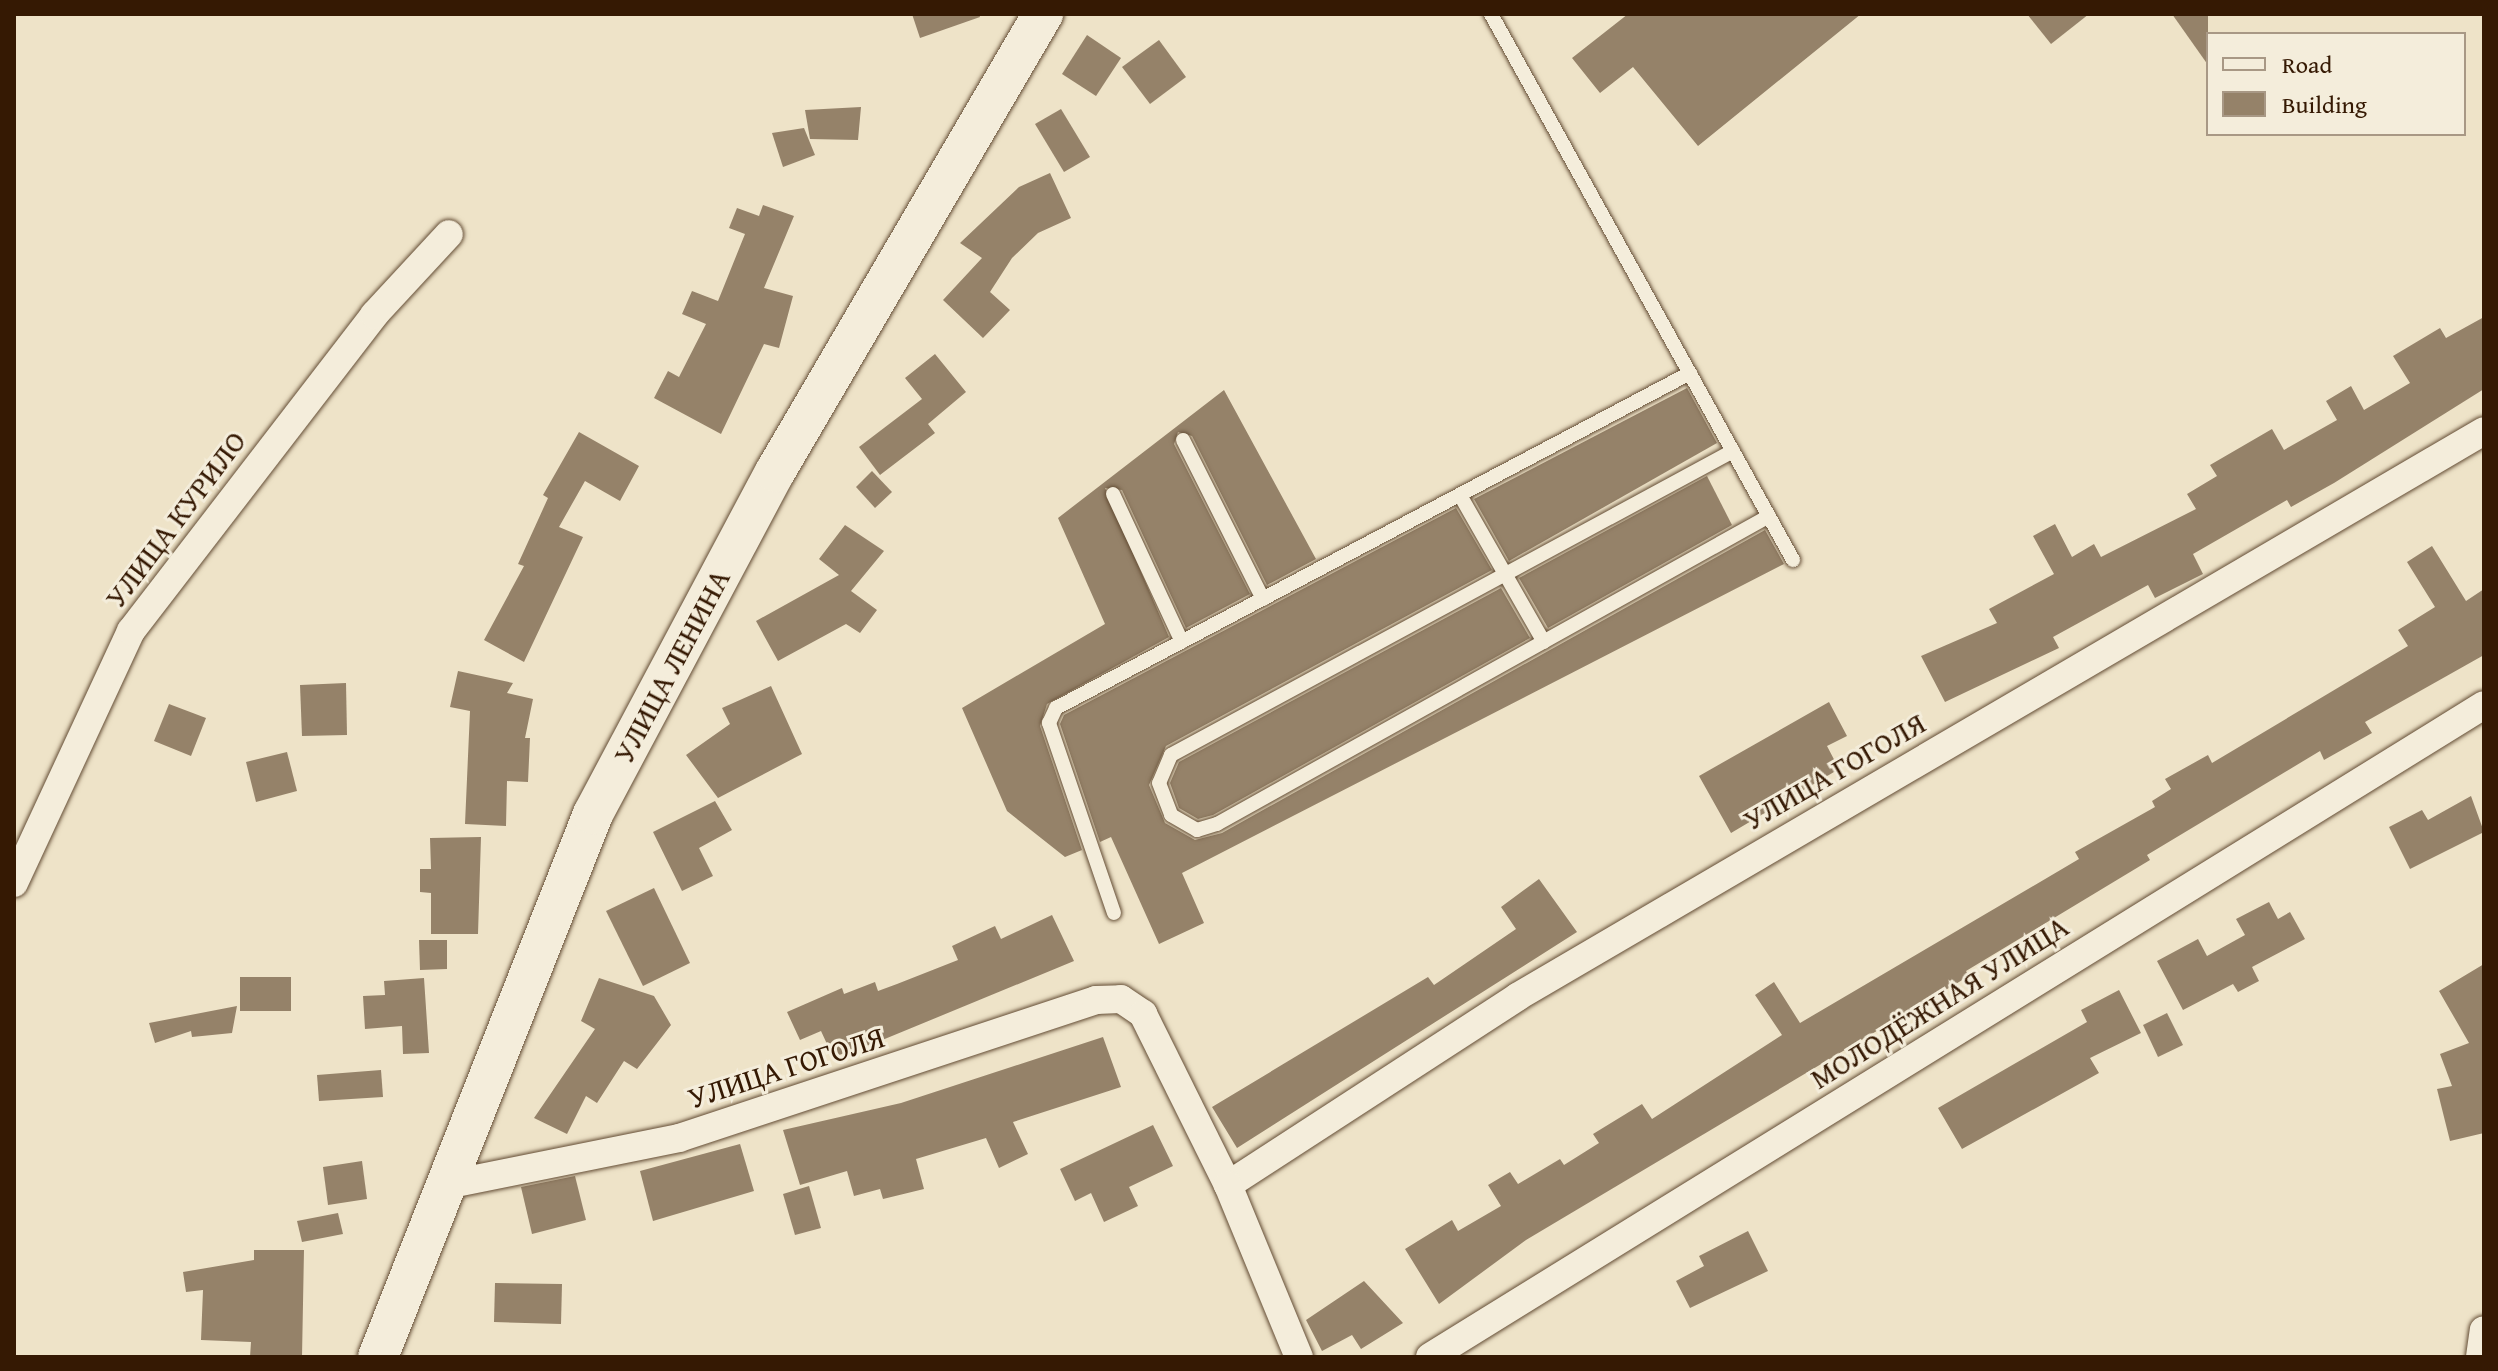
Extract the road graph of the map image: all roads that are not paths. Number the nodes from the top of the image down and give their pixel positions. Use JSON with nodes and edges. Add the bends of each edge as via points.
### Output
{"nodes":[{"id":1,"x":1043,"y":14,"type":"edge"},
{"id":2,"x":1491,"y":14,"type":"edge"},
{"id":3,"x":449,"y":234,"type":"dead end"},
{"id":4,"x":1690,"y":373,"type":"junction"},
{"id":5,"x":2484,"y":431,"type":"edge"},
{"id":6,"x":1183,"y":440,"type":"dead end"},
{"id":7,"x":1733,"y":451,"type":"junction"},
{"id":8,"x":1113,"y":494,"type":"dead end"},
{"id":9,"x":1460,"y":495,"type":"junction"},
{"id":10,"x":1769,"y":516,"type":"junction"},
{"id":11,"x":1793,"y":560,"type":"dead end"},
{"id":12,"x":1505,"y":574,"type":"junction"},
{"id":13,"x":1263,"y":599,"type":"junction"},
{"id":14,"x":1182,"y":642,"type":"junction"},
{"id":15,"x":1544,"y":642,"type":"junction"},
{"id":16,"x":2484,"y":705,"type":"edge"},
{"id":17,"x":14,"y":883,"type":"edge"},
{"id":18,"x":1114,"y":913,"type":"dead end"},
{"id":19,"x":1228,"y":1185,"type":"junction"},
{"id":20,"x":441,"y":1186,"type":"junction"},
{"id":21,"x":2484,"y":1330,"type":"edge"},
{"id":22,"x":378,"y":1357,"type":"edge"},
{"id":23,"x":1299,"y":1357,"type":"edge"},
{"id":24,"x":1430,"y":1357,"type":"edge"},
{"id":25,"x":2480,"y":1357,"type":"edge"}],
"edges":[{"from":1,"to":20,"type":"main road","name":"УЛИЦА ЛЕНИНА","via":[[775,472],[593,814]]},
{"from":2,"to":4,"type":"lane"},
{"from":3,"to":17,"type":"street","name":"УЛИЦА КУРИЛО","via":[[374,315],[131,631]]},
{"from":4,"to":7,"type":"lane"},
{"from":4,"to":9,"type":"lane"},
{"from":5,"to":19,"type":"street","name":"УЛИЦА ГОГОЛЯ","via":[[1517,997]]},
{"from":6,"to":13,"type":"lane"},
{"from":7,"to":10,"type":"lane"},
{"from":7,"to":12,"type":"lane"},
{"from":8,"to":14,"type":"lane"},
{"from":9,"to":12,"type":"lane"},
{"from":9,"to":13,"type":"lane"},
{"from":10,"to":11,"type":"lane"},
{"from":10,"to":15,"type":"lane"},
{"from":12,"to":15,"type":"lane"},
{"from":12,"to":15,"type":"lane","via":[[1171,755],[1159,783],[1171,815],[1197,830],[1217,824]]},
{"from":13,"to":14,"type":"lane"},
{"from":14,"to":18,"type":"lane","via":[[1056,708],[1049,723]]},
{"from":16,"to":24,"type":"street","name":"МОЛОДЁЖНАЯ УЛИЦА"},
{"from":19,"to":20,"type":"street","name":"УЛИЦА ГОГОЛЯ","via":[[1143,1014],[1121,999],[1096,1000],[679,1138]]},
{"from":19,"to":23,"type":"street"},
{"from":20,"to":22,"type":"main road","name":"УЛИЦА ЛЕНИНА"},
{"from":21,"to":25,"type":"street"}]}
